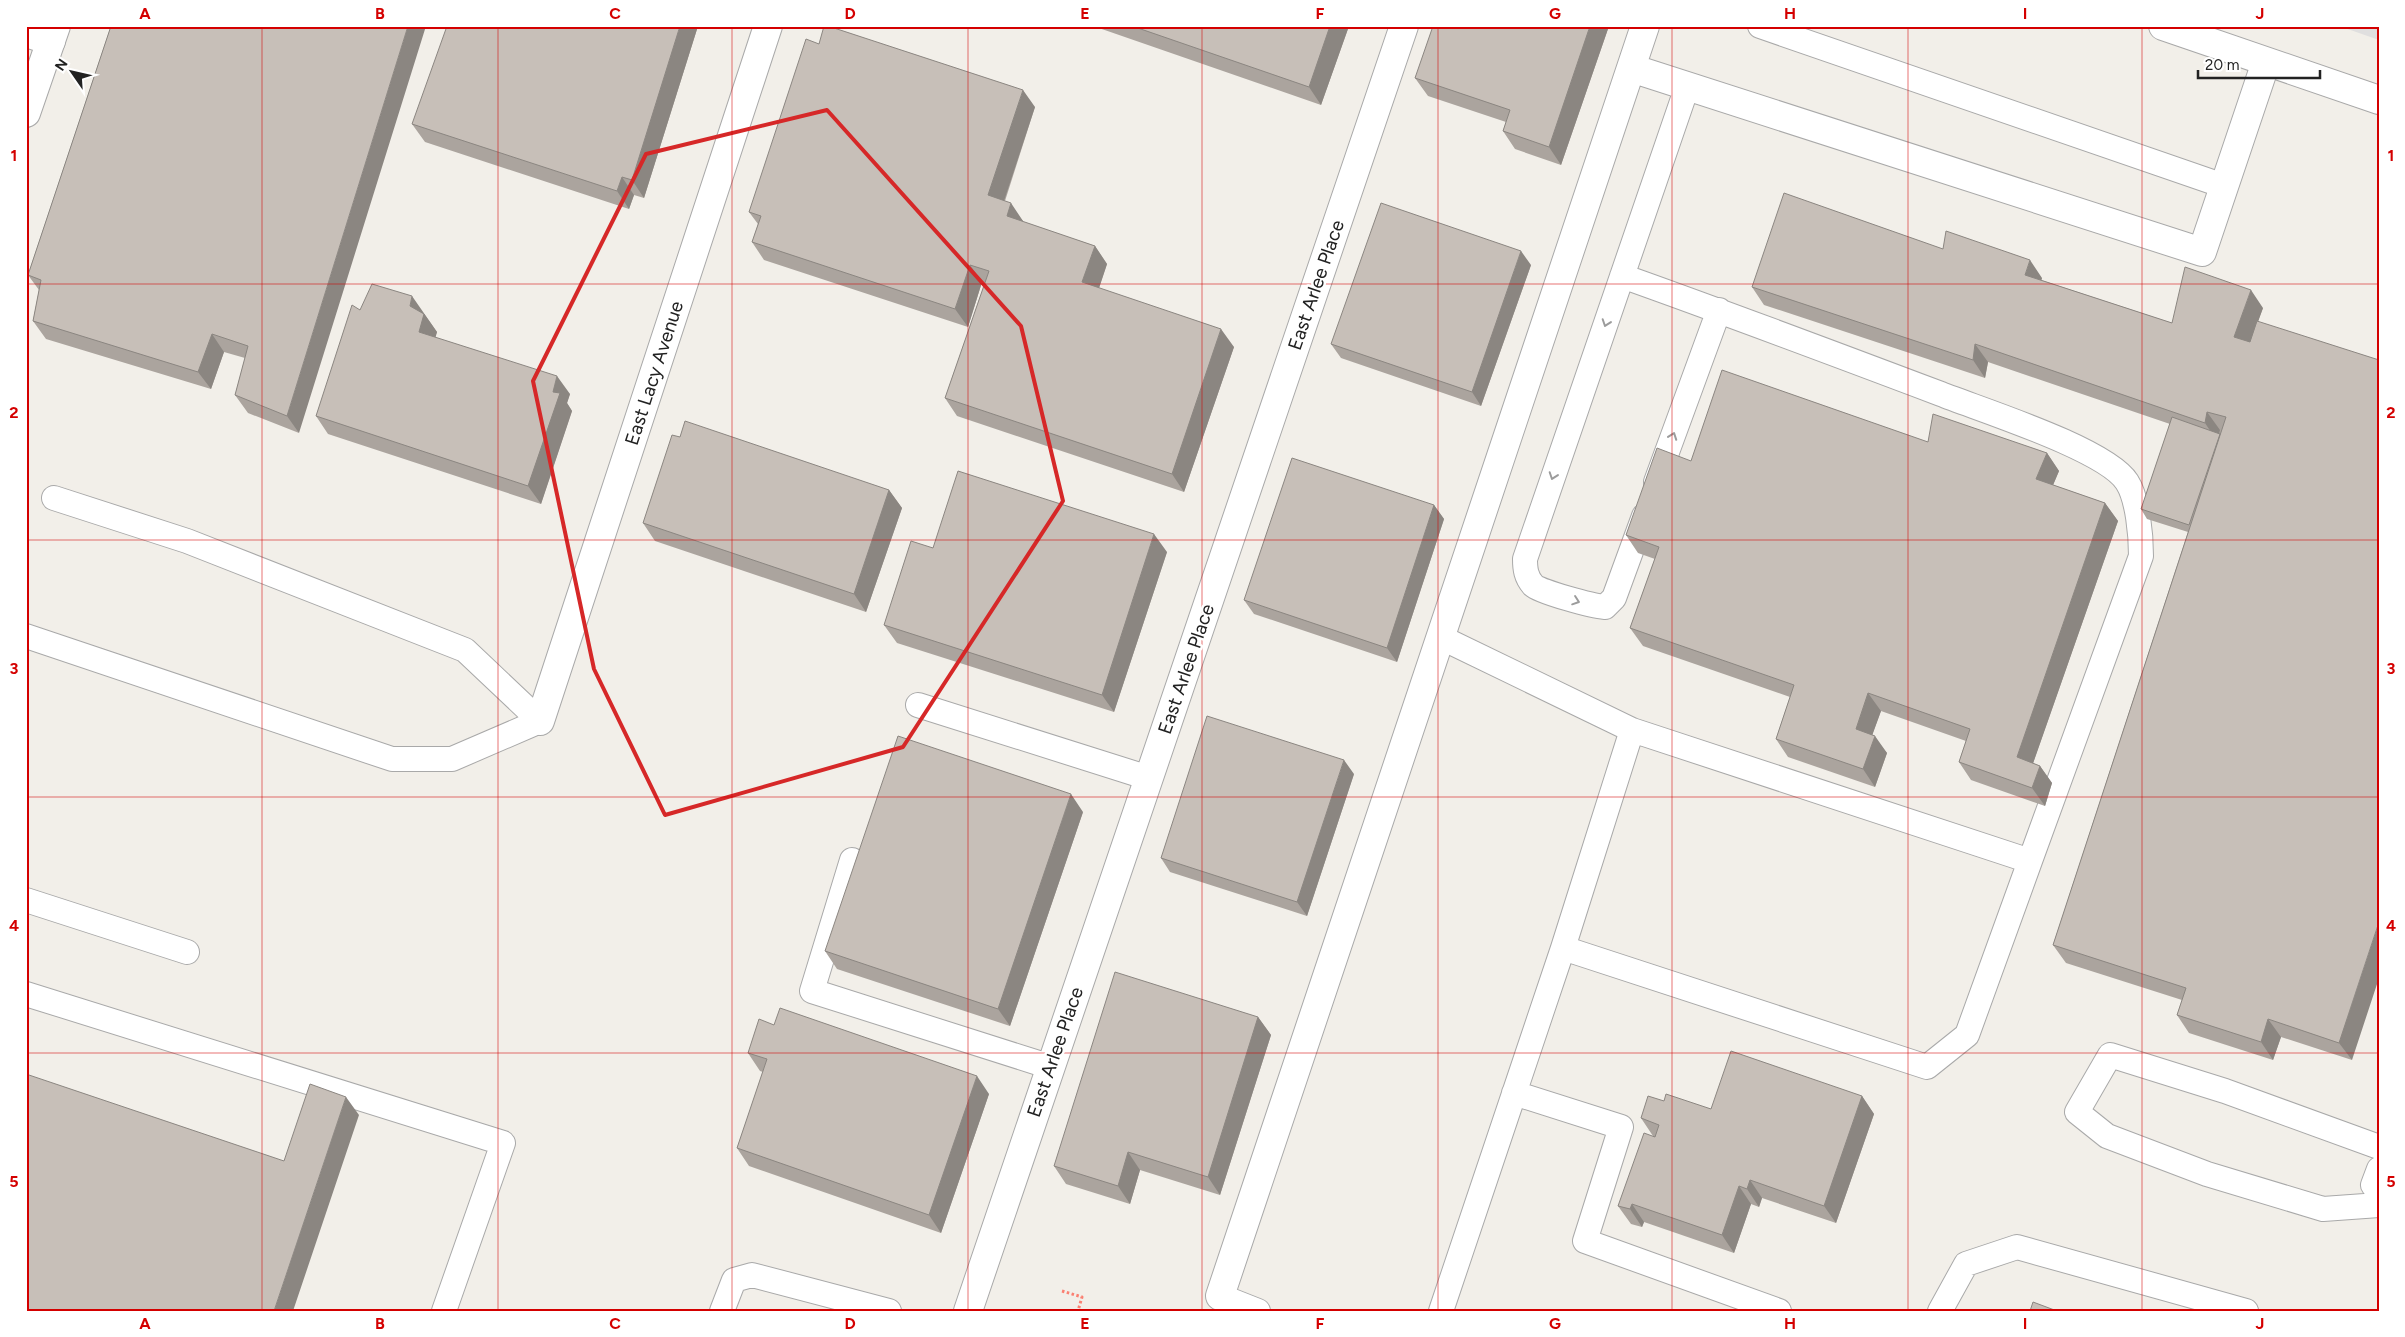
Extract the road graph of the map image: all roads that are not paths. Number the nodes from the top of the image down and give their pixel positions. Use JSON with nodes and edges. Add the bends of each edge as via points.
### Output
{"nodes":[{"id":1,"x":768,"y":26,"type":"edge"},
{"id":2,"x":1404,"y":26,"type":"edge"},
{"id":3,"x":1645,"y":26,"type":"edge"},
{"id":4,"x":1760,"y":26,"type":"edge"},
{"id":5,"x":2163,"y":26,"type":"edge"},
{"id":6,"x":44,"y":33,"type":"edge"},
{"id":7,"x":2266,"y":62,"type":"junction"},
{"id":8,"x":1630,"y":68,"type":"junction"},
{"id":9,"x":1687,"y":86,"type":"junction"},
{"id":10,"x":2379,"y":100,"type":"edge"},
{"id":11,"x":26,"y":113,"type":"edge"},
{"id":12,"x":2224,"y":186,"type":"junction"},
{"id":13,"x":1622,"y":276,"type":"junction"},
{"id":14,"x":1719,"y":310,"type":"junction"},
{"id":15,"x":54,"y":498,"type":"dead end"},
{"id":16,"x":26,"y":636,"type":"edge"},
{"id":17,"x":1440,"y":637,"type":"junction"},
{"id":18,"x":918,"y":705,"type":"dead end"},
{"id":19,"x":540,"y":720,"type":"junction"},
{"id":20,"x":1632,"y":730,"type":"junction"},
{"id":21,"x":1148,"y":778,"type":"junction"},
{"id":22,"x":852,"y":860,"type":"dead end"},
{"id":23,"x":2030,"y":861,"type":"junction"},
{"id":24,"x":26,"y":900,"type":"edge"},
{"id":25,"x":1563,"y":948,"type":"junction"},
{"id":26,"x":187,"y":952,"type":"dead end"},
{"id":27,"x":26,"y":994,"type":"edge"},
{"id":28,"x":1050,"y":1066,"type":"junction"},
{"id":29,"x":1514,"y":1093,"type":"junction"},
{"id":30,"x":2379,"y":1147,"type":"edge"},
{"id":31,"x":2379,"y":1169,"type":"edge"},
{"id":32,"x":2379,"y":1193,"type":"edge"},
{"id":33,"x":2379,"y":1204,"type":"edge"},
{"id":34,"x":1220,"y":1296,"type":"joint"},
{"id":35,"x":444,"y":1311,"type":"edge"},
{"id":36,"x":722,"y":1311,"type":"edge"},
{"id":37,"x":888,"y":1311,"type":"edge"},
{"id":38,"x":968,"y":1311,"type":"edge"},
{"id":39,"x":1258,"y":1311,"type":"edge"},
{"id":40,"x":1441,"y":1311,"type":"edge"},
{"id":41,"x":1779,"y":1311,"type":"edge"},
{"id":42,"x":1940,"y":1311,"type":"edge"},
{"id":43,"x":2246,"y":1311,"type":"edge"}],
"edges":[{"from":1,"to":19,"type":"street","name":"East Lacy Avenue"},
{"from":2,"to":21,"type":"street","name":"East Arlee Place"},
{"from":3,"to":8,"type":"street"},
{"from":4,"to":12,"type":"lane"},
{"from":5,"to":7,"type":"street"},
{"from":6,"to":11,"type":"street"},
{"from":7,"to":10,"type":"street"},
{"from":7,"to":12,"type":"street"},
{"from":8,"to":9,"type":"street"},
{"from":8,"to":17,"type":"street"},
{"from":9,"to":12,"type":"street","via":[[2202,252]]},
{"from":9,"to":13,"type":"lane"},
{"from":13,"to":14,"type":"lane"},
{"from":13,"to":14,"type":"lane","one_way":true,"via":[[1524,559],[1525,572],[1534,586],[1591,605],[1605,607],[1614,598]]},
{"from":14,"to":23,"type":"lane","via":[[2077,447],[2104,462],[2127,482],[2141,533],[2141,556]]},
{"from":15,"to":19,"type":"lane","via":[[187,541],[465,650]]},
{"from":16,"to":19,"type":"lane","via":[[392,759],[452,759]]},
{"from":17,"to":20,"type":"lane"},
{"from":17,"to":34,"type":"street"},
{"from":18,"to":21,"type":"lane"},
{"from":20,"to":23,"type":"lane"},
{"from":20,"to":25,"type":"lane"},
{"from":21,"to":28,"type":"street","name":"East Arlee Place"},
{"from":22,"to":28,"type":"lane","via":[[812,991]]},
{"from":23,"to":25,"type":"lane","via":[[1967,1035],[1927,1067]]},
{"from":24,"to":26,"type":"lane"},
{"from":25,"to":29,"type":"lane"},
{"from":27,"to":35,"type":"lane","via":[[504,1143]]},
{"from":28,"to":38,"type":"street","name":"East Arlee Place"},
{"from":29,"to":40,"type":"lane"},
{"from":29,"to":41,"type":"lane","via":[[1622,1127],[1585,1241]]},
{"from":30,"to":33,"type":"lane","via":[[2225,1091],[2110,1055],[2077,1112],[2107,1136],[2206,1174],[2323,1210]]},
{"from":31,"to":32,"type":"lane","via":[[2373,1185]]},
{"from":34,"to":39,"type":"lane"},
{"from":36,"to":37,"type":"lane","via":[[734,1280],[752,1275]]},
{"from":42,"to":43,"type":"lane","via":[[1966,1264],[2017,1246]]}]}
